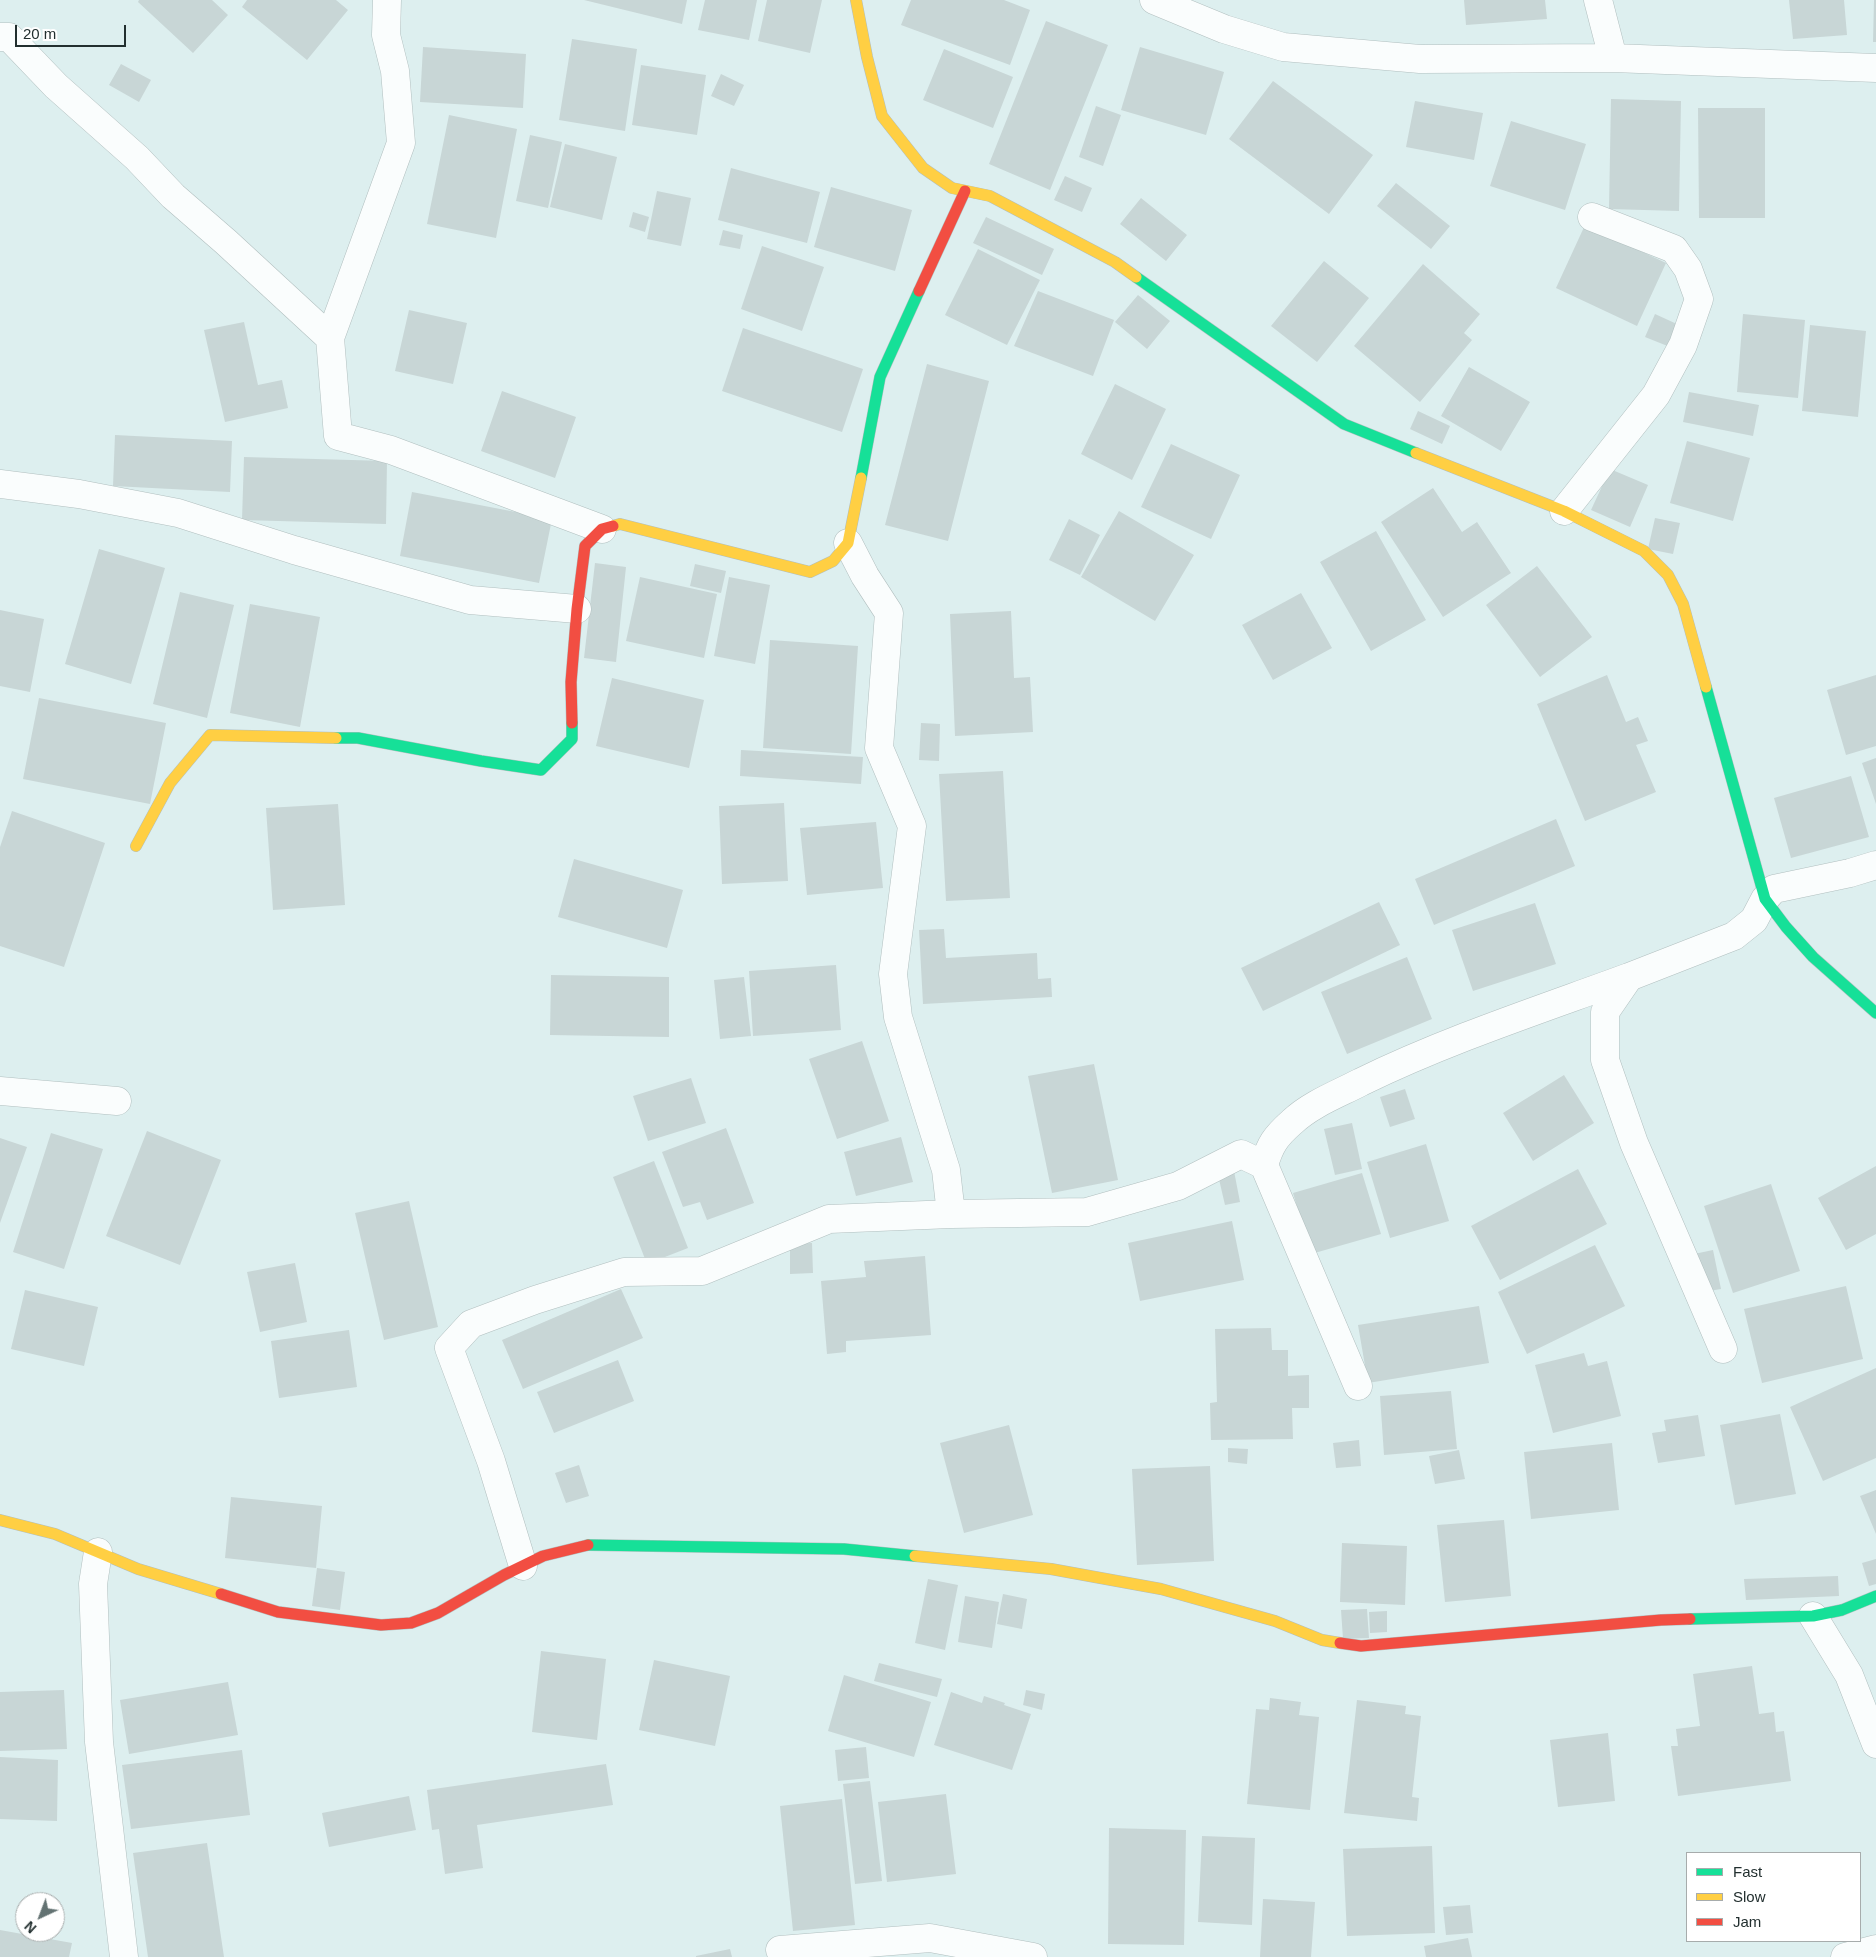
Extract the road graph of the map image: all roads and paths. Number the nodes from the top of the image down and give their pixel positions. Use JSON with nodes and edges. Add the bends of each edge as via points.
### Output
{"nodes":[{"id":1,"x":386,"y":0,"type":"edge"},
{"id":2,"x":856,"y":0,"type":"edge"},
{"id":3,"x":1154,"y":0,"type":"edge"},
{"id":4,"x":1598,"y":0,"type":"edge"},
{"id":5,"x":0,"y":37,"type":"edge"},
{"id":6,"x":1613,"y":58,"type":"junction"},
{"id":7,"x":1876,"y":68,"type":"edge"},
{"id":8,"x":965,"y":191,"type":"junction"},
{"id":9,"x":1592,"y":217,"type":"dead end"},
{"id":10,"x":330,"y":338,"type":"junction"},
{"id":11,"x":0,"y":484,"type":"edge"},
{"id":12,"x":1564,"y":511,"type":"junction"},
{"id":13,"x":602,"y":529,"type":"junction"},
{"id":14,"x":848,"y":543,"type":"junction"},
{"id":15,"x":577,"y":609,"type":"junction"},
{"id":16,"x":136,"y":846,"type":"dead end"},
{"id":17,"x":1876,"y":865,"type":"edge"},
{"id":18,"x":1765,"y":899,"type":"junction"},
{"id":19,"x":1629,"y":977,"type":"junction"},
{"id":20,"x":1876,"y":1013,"type":"edge"},
{"id":21,"x":0,"y":1091,"type":"edge"},
{"id":22,"x":117,"y":1101,"type":"dead end"},
{"id":23,"x":1264,"y":1165,"type":"junction"},
{"id":24,"x":950,"y":1214,"type":"junction"},
{"id":25,"x":1723,"y":1349,"type":"dead end"},
{"id":26,"x":1358,"y":1386,"type":"dead end"},
{"id":27,"x":0,"y":1520,"type":"edge"},
{"id":28,"x":98,"y":1552,"type":"junction"},
{"id":29,"x":523,"y":1566,"type":"junction"},
{"id":30,"x":1876,"y":1596,"type":"edge"},
{"id":31,"x":1813,"y":1616,"type":"junction"},
{"id":32,"x":1876,"y":1744,"type":"edge"},
{"id":33,"x":1876,"y":1949,"type":"edge"},
{"id":34,"x":780,"y":1950,"type":"dead end"},
{"id":35,"x":124,"y":1957,"type":"edge"},
{"id":36,"x":1033,"y":1957,"type":"edge"},
{"id":37,"x":1845,"y":1957,"type":"edge"}],
"edges":[{"from":1,"to":10,"type":"street","via":[[386,35],[395,71],[401,143]]},
{"from":2,"to":8,"type":"street","via":[[866,57],[882,116],[923,168],[952,188]]},
{"from":3,"to":6,"type":"street","via":[[1224,30],[1283,47],[1420,59]]},
{"from":4,"to":6,"type":"street"},
{"from":5,"to":10,"type":"street","via":[[8,37],[56,86]]},
{"from":6,"to":7,"type":"street"},
{"from":8,"to":12,"type":"street","via":[[990,196],[1115,262],[1344,424]]},
{"from":8,"to":14,"type":"street","via":[[880,377]]},
{"from":9,"to":12,"type":"street","via":[[1674,249],[1688,269],[1699,298],[1683,346],[1656,394]]},
{"from":10,"to":13,"type":"street","via":[[338,436],[391,450]]},
{"from":11,"to":15,"type":"street","via":[[79,494],[178,513],[470,600]]},
{"from":12,"to":18,"type":"street","via":[[1644,552],[1668,575],[1683,604]]},
{"from":13,"to":14,"type":"street","via":[[620,524],[810,572],[833,561]]},
{"from":13,"to":15,"type":"street","via":[[585,546]]},
{"from":14,"to":24,"type":"street","via":[[889,613],[879,748],[912,826],[893,974],[898,1017],[946,1170]]},
{"from":15,"to":16,"type":"street","via":[[571,682],[572,738],[541,770],[358,738],[210,735],[170,783]]},
{"from":17,"to":18,"type":"street","via":[[1774,889]]},
{"from":18,"to":19,"type":"street","via":[[1754,920],[1734,936]]},
{"from":18,"to":20,"type":"street","via":[[1813,957]]},
{"from":19,"to":23,"type":"street","via":[[1509,1020],[1387,1070],[1318,1104],[1292,1121],[1270,1145]]},
{"from":19,"to":25,"type":"street","via":[[1605,1012],[1605,1060],[1634,1144]]},
{"from":21,"to":22,"type":"street"},
{"from":23,"to":24,"type":"street","via":[[1241,1154],[1178,1186],[1086,1212]]},
{"from":23,"to":26,"type":"street"},
{"from":24,"to":29,"type":"street","via":[[829,1219],[702,1271],[624,1272],[470,1324],[449,1348],[491,1461]]},
{"from":27,"to":28,"type":"street","via":[[55,1534]]},
{"from":28,"to":29,"type":"street","via":[[138,1569],[278,1612],[381,1625],[411,1623],[438,1613]]},
{"from":28,"to":35,"type":"street","via":[[93,1584],[100,1742]]},
{"from":29,"to":31,"type":"street","via":[[543,1556],[586,1545],[844,1549],[1031,1567],[1161,1589],[1275,1620],[1322,1640],[1361,1646],[1661,1620]]},
{"from":30,"to":31,"type":"street","via":[[1842,1610]]},
{"from":31,"to":32,"type":"street","via":[[1849,1675]]},
{"from":33,"to":37,"type":"street"},
{"from":34,"to":36,"type":"street","via":[[930,1938]]}]}
